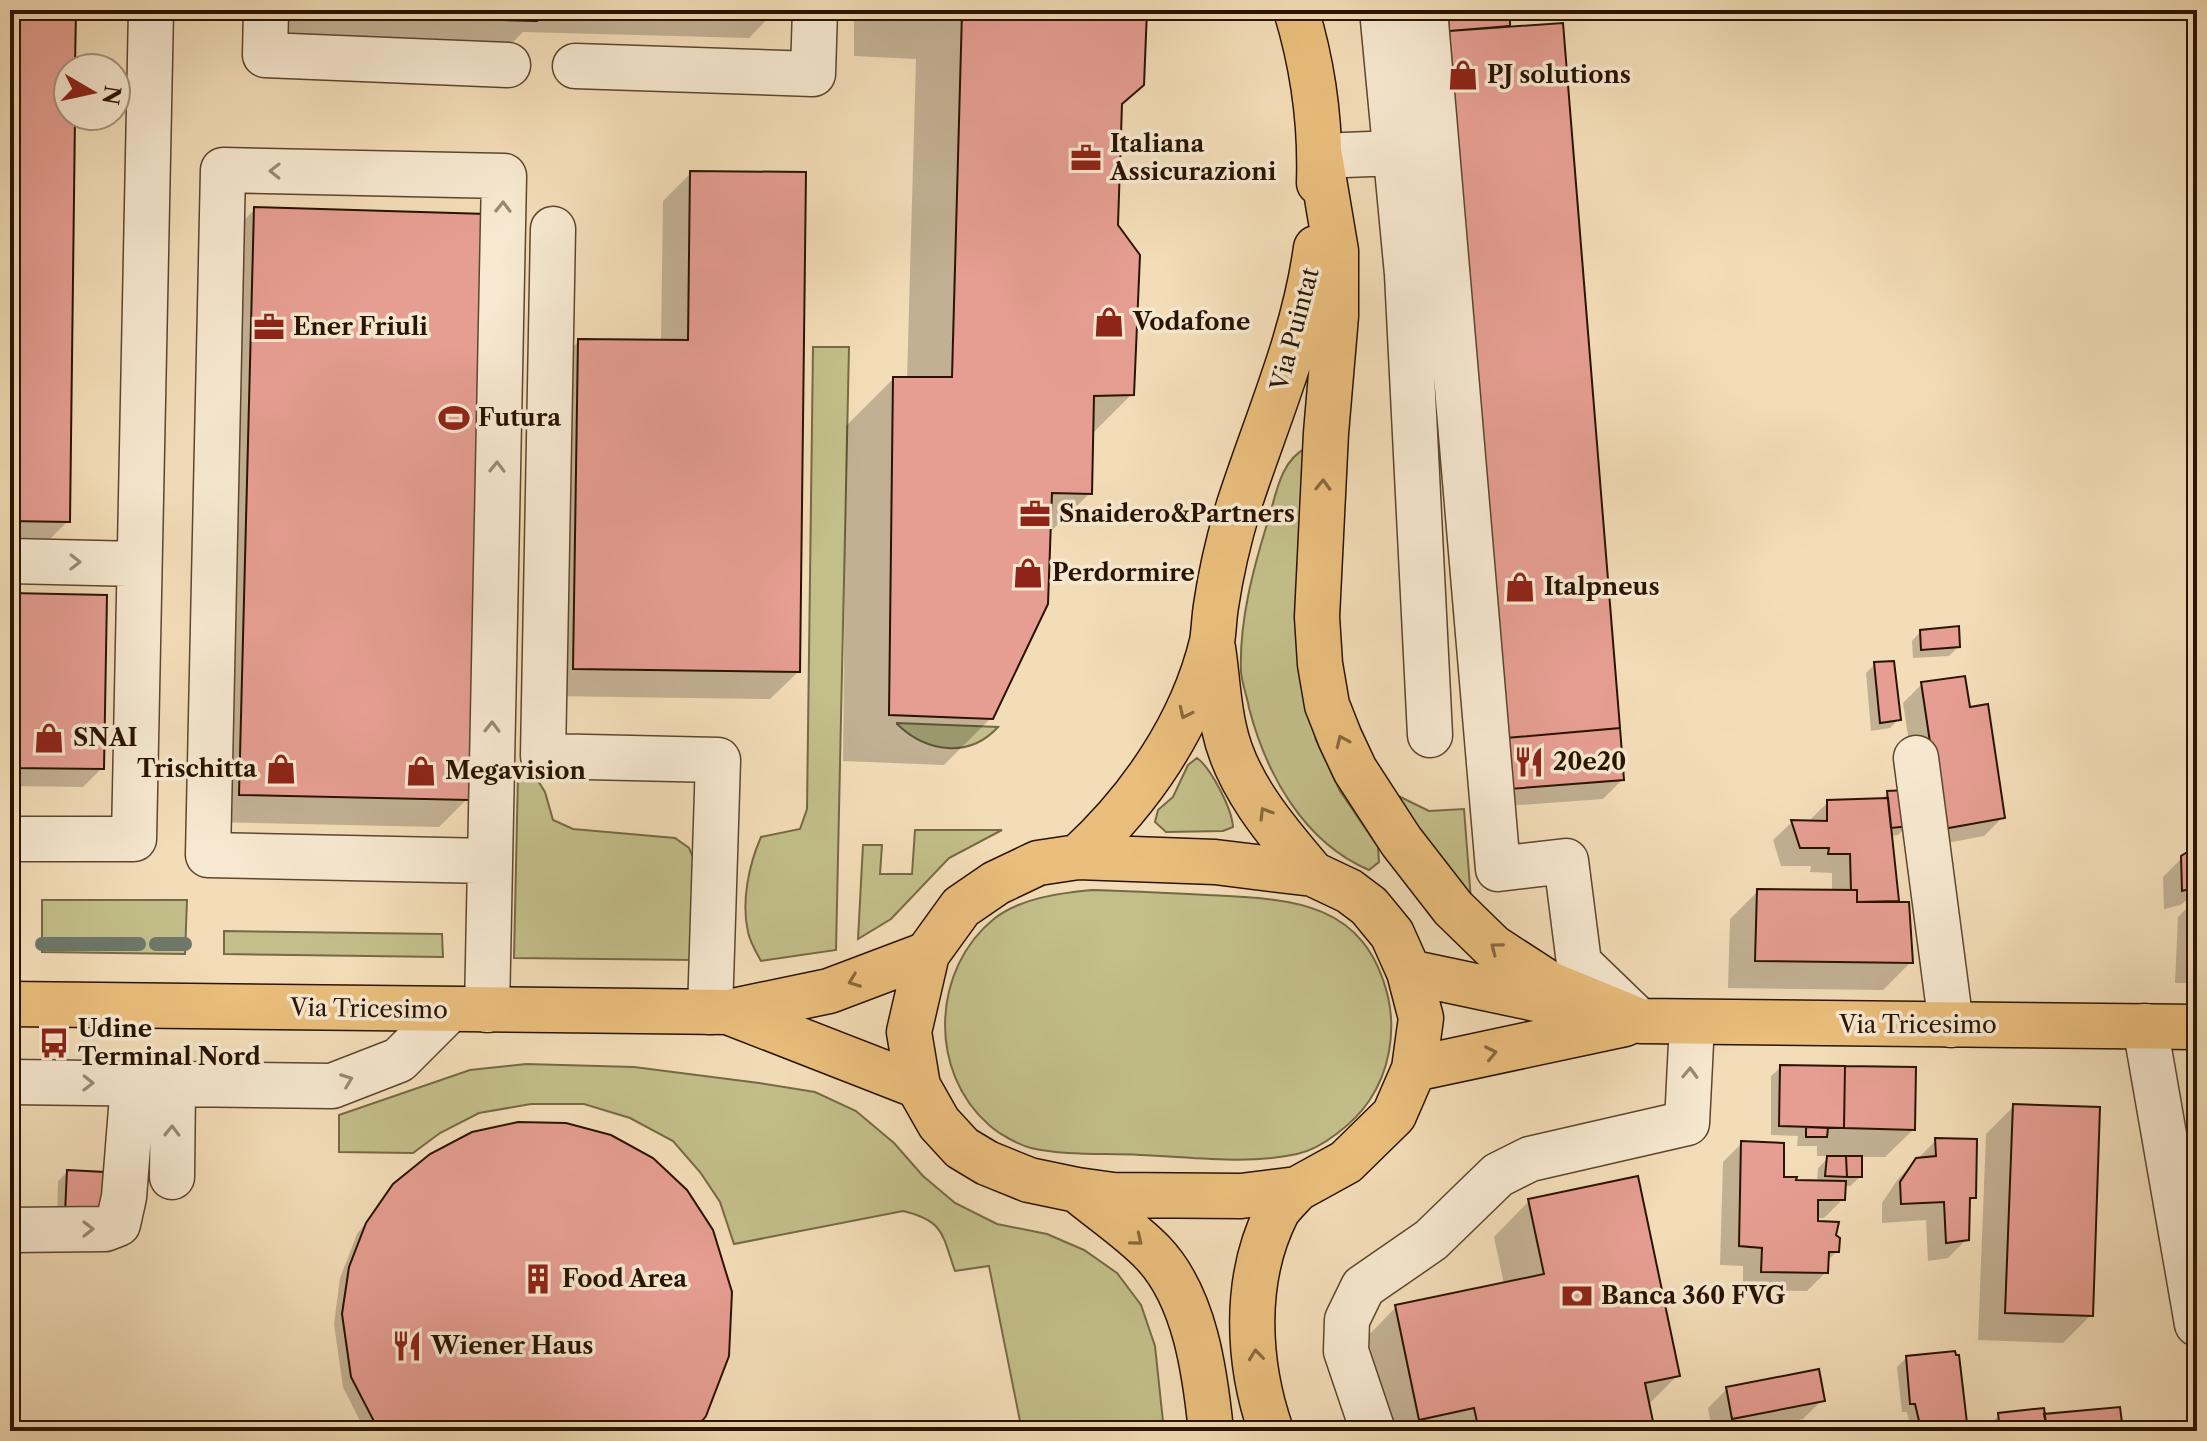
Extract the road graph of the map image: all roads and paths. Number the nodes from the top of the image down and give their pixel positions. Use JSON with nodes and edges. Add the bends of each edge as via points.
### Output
{"nodes":[{"id":1,"x":151,"y":10,"type":"edge"},
{"id":2,"x":266,"y":10,"type":"edge"},
{"id":3,"x":815,"y":10,"type":"edge"},
{"id":4,"x":1296,"y":10,"type":"edge"},
{"id":5,"x":1382,"y":10,"type":"edge"},
{"id":6,"x":1425,"y":10,"type":"edge"},
{"id":7,"x":508,"y":65,"type":"dead end"},
{"id":8,"x":575,"y":66,"type":"dead end"},
{"id":9,"x":1395,"y":153,"type":"junction"},
{"id":10,"x":1320,"y":156,"type":"junction"},
{"id":11,"x":553,"y":229,"type":"dead end"},
{"id":12,"x":10,"y":561,"type":"edge"},
{"id":13,"x":139,"y":564,"type":"junction"},
{"id":14,"x":1212,"y":641,"type":"junction"},
{"id":15,"x":1430,"y":735,"type":"dead end"},
{"id":16,"x":1916,"y":758,"type":"dead end"},
{"id":17,"x":10,"y":839,"type":"edge"},
{"id":18,"x":1078,"y":857,"type":"junction"},
{"id":19,"x":489,"y":861,"type":"junction"},
{"id":20,"x":1313,"y":874,"type":"junction"},
{"id":21,"x":927,"y":954,"type":"junction"},
{"id":22,"x":1409,"y":972,"type":"junction"},
{"id":23,"x":10,"y":1004,"type":"edge"},
{"id":24,"x":468,"y":1010,"type":"junction"},
{"id":25,"x":719,"y":1012,"type":"junction"},
{"id":26,"x":1640,"y":1021,"type":"junction"},
{"id":27,"x":1692,"y":1023,"type":"junction"},
{"id":28,"x":1951,"y":1025,"type":"junction"},
{"id":29,"x":2145,"y":1026,"type":"junction"},
{"id":30,"x":2197,"y":1027,"type":"edge"},
{"id":31,"x":1414,"y":1069,"type":"junction"},
{"id":32,"x":153,"y":1084,"type":"junction"},
{"id":33,"x":918,"y":1086,"type":"junction"},
{"id":34,"x":13,"y":1091,"type":"edge"},
{"id":35,"x":172,"y":1177,"type":"dead end"},
{"id":36,"x":1297,"y":1189,"type":"junction"},
{"id":37,"x":1077,"y":1190,"type":"junction"},
{"id":38,"x":10,"y":1230,"type":"edge"},
{"id":39,"x":2197,"y":1324,"type":"edge"},
{"id":40,"x":1211,"y":1431,"type":"edge"},
{"id":41,"x":1271,"y":1431,"type":"edge"},
{"id":42,"x":1373,"y":1431,"type":"edge"}],
"edges":[{"from":1,"to":13,"type":"lane"},
{"from":2,"to":7,"type":"lane","via":[[265,55]]},
{"from":3,"to":8,"type":"lane","via":[[813,74]]},
{"from":4,"to":10,"type":"main road","name":"Via Puintat","via":[[1312,82]]},
{"from":5,"to":9,"type":"lane"},
{"from":6,"to":26,"type":"lane","via":[[1498,869],[1566,861],[1579,963]]},
{"from":9,"to":10,"type":"lane"},
{"from":9,"to":15,"type":"lane","via":[[1407,274]]},
{"from":10,"to":14,"type":"main road","name":"Via Puintat","via":[[1309,290],[1233,524]]},
{"from":26,"to":10,"type":"main road","one_way":true,"via":[[1550,984],[1493,947],[1453,908],[1355,770],[1327,705],[1317,617],[1336,251]]},
{"from":11,"to":25,"type":"lane","via":[[543,756],[718,760]]},
{"from":12,"to":13,"type":"lane","one_way":true},
{"from":13,"to":17,"type":"lane","via":[[134,839]]},
{"from":14,"to":18,"type":"main road","name":"Via Puintat","one_way":true,"via":[[1171,743],[1128,805]]},
{"from":20,"to":14,"type":"main road","name":"Via Puintat","one_way":true,"via":[[1273,827],[1238,767],[1224,730]]},
{"from":16,"to":28,"type":"lane"},
{"from":18,"to":20,"type":"main road","via":[[1215,862]]},
{"from":18,"to":21,"type":"main road","via":[[1038,863],[996,883],[961,907]]},
{"from":19,"to":19,"type":"lane","one_way":true,"via":[[504,176],[223,170],[208,855]]},
{"from":19,"to":24,"type":"lane"},
{"from":20,"to":22,"type":"main road","via":[[1369,906],[1392,934]]},
{"from":21,"to":25,"type":"main road","name":"Via Tricesimo","one_way":true,"via":[[829,991]]},
{"from":21,"to":33,"type":"main road","via":[[909,1032]]},
{"from":22,"to":26,"type":"main road","name":"Via Tricesimo"},
{"from":22,"to":31,"type":"main road","via":[[1421,1018]]},
{"from":23,"to":24,"type":"main road","name":"Via Tricesimo"},
{"from":24,"to":25,"type":"main road","name":"Via Tricesimo"},
{"from":32,"to":24,"type":"lane","one_way":true,"via":[[332,1086],[399,1060]]},
{"from":25,"to":33,"type":"main road","name":"Via Tricesimo"},
{"from":26,"to":27,"type":"main road","name":"Via Tricesimo"},
{"from":31,"to":26,"type":"main road","name":"Via Tricesimo","one_way":true},
{"from":27,"to":28,"type":"main road","name":"Via Tricesimo"},
{"from":42,"to":27,"type":"lane","one_way":true,"via":[[1346,1351],[1347,1320],[1363,1287],[1431,1240],[1498,1175],[1530,1159],[1687,1123]]},
{"from":28,"to":29,"type":"main road","name":"Via Tricesimo"},
{"from":29,"to":30,"type":"main road","name":"Via Tricesimo"},
{"from":29,"to":39,"type":"lane"},
{"from":31,"to":36,"type":"main road","via":[[1394,1115],[1346,1162]]},
{"from":34,"to":32,"type":"lane","one_way":true},
{"from":35,"to":32,"type":"lane","one_way":true},
{"from":38,"to":32,"type":"lane","one_way":true,"via":[[105,1229],[118,1224]]},
{"from":33,"to":37,"type":"main road","via":[[939,1123],[962,1148],[1029,1180]]},
{"from":36,"to":37,"type":"main road","via":[[1226,1196]]},
{"from":41,"to":36,"type":"main road","one_way":true,"via":[[1260,1399],[1251,1312],[1261,1253],[1278,1210]]},
{"from":37,"to":40,"type":"main road","one_way":true,"via":[[1153,1253],[1179,1288],[1206,1375]]}]}
